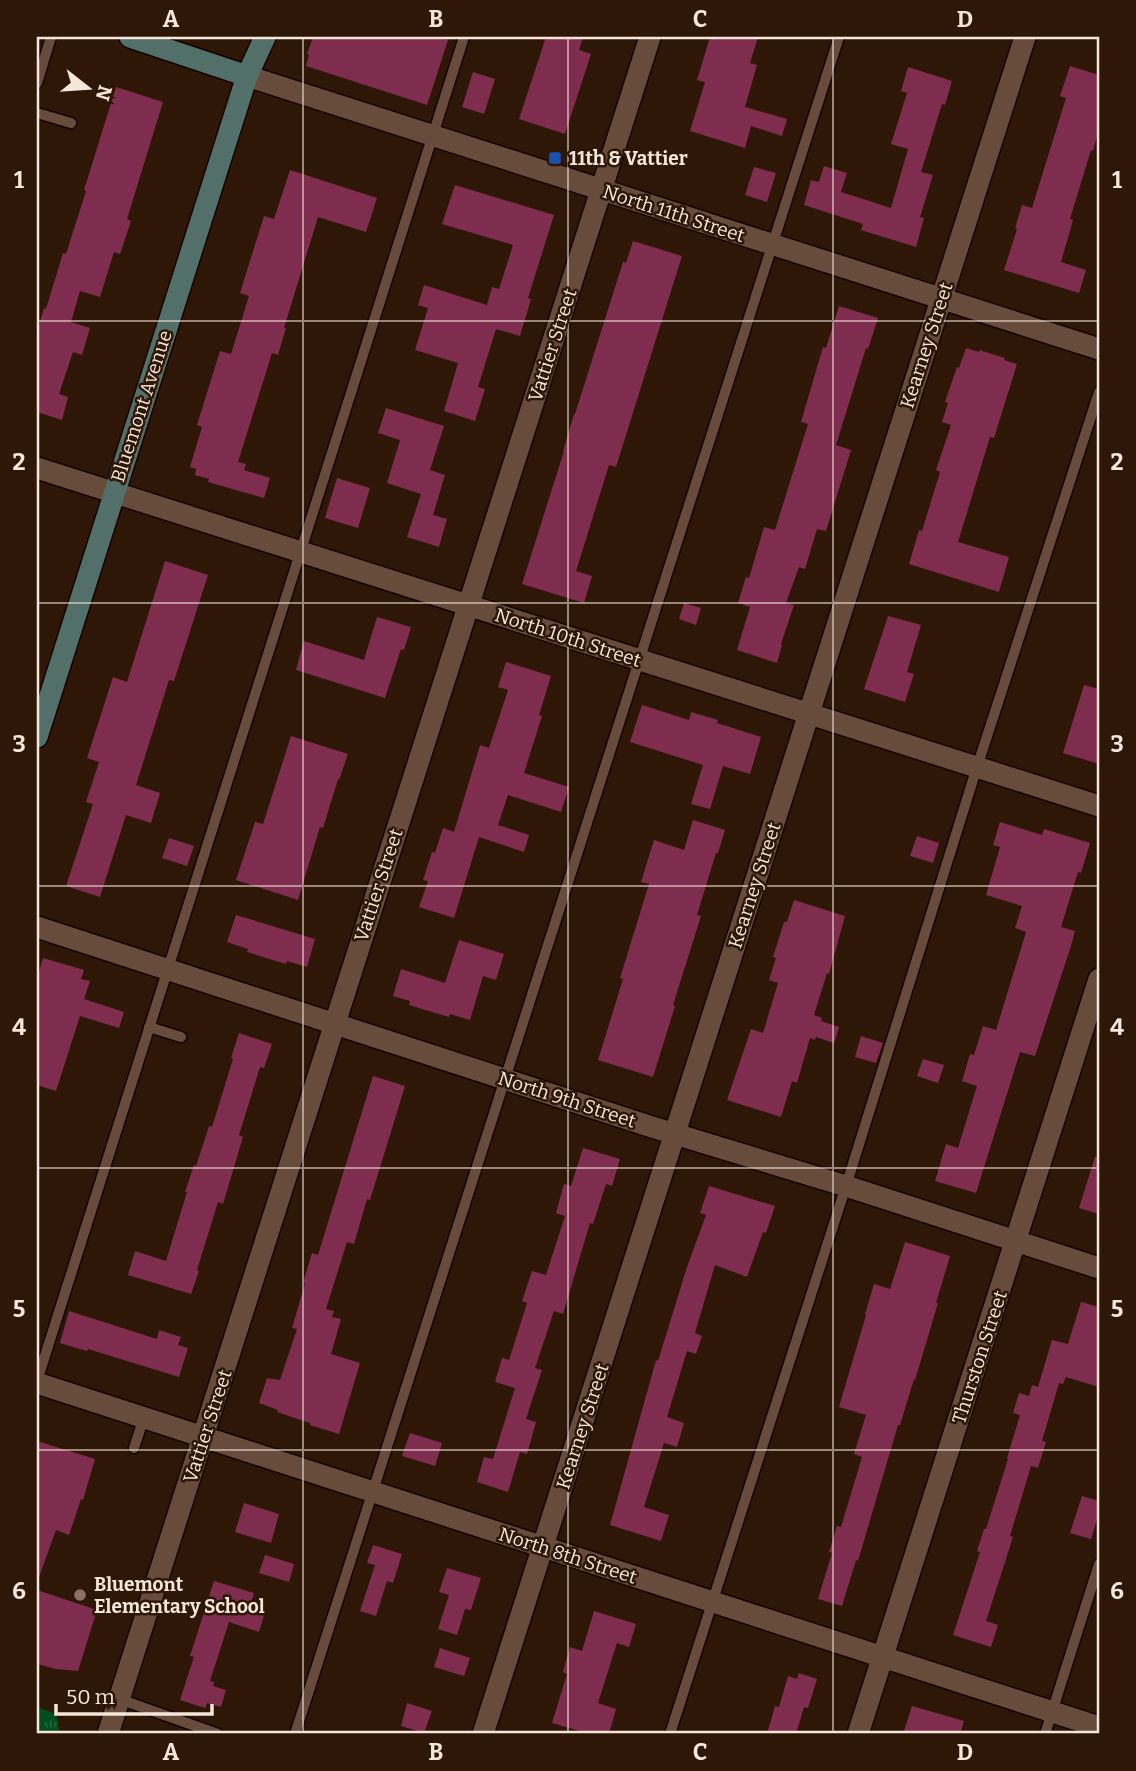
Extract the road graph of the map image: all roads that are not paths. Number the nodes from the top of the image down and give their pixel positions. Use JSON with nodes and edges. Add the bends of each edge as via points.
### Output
{"nodes":[{"id":1,"x":51,"y":37,"type":"edge"},
{"id":2,"x":130,"y":37,"type":"edge"},
{"id":3,"x":254,"y":37,"type":"edge"},
{"id":4,"x":265,"y":37,"type":"edge"},
{"id":5,"x":464,"y":37,"type":"edge"},
{"id":6,"x":650,"y":37,"type":"edge"},
{"id":7,"x":839,"y":37,"type":"edge"},
{"id":8,"x":1025,"y":37,"type":"edge"},
{"id":9,"x":171,"y":43,"type":"edge"},
{"id":10,"x":247,"y":76,"type":"junction"},
{"id":11,"x":37,"y":83,"type":"edge"},
{"id":12,"x":37,"y":113,"type":"edge"},
{"id":13,"x":71,"y":123,"type":"dead end"},
{"id":14,"x":433,"y":135,"type":"junction"},
{"id":15,"x":601,"y":190,"type":"junction"},
{"id":16,"x":772,"y":244,"type":"junction"},
{"id":17,"x":941,"y":298,"type":"junction"},
{"id":18,"x":1099,"y":348,"type":"edge"},
{"id":19,"x":1099,"y":392,"type":"edge"},
{"id":20,"x":37,"y":468,"type":"edge"},
{"id":21,"x":114,"y":493,"type":"junction"},
{"id":22,"x":299,"y":552,"type":"junction"},
{"id":23,"x":468,"y":606,"type":"junction"},
{"id":24,"x":640,"y":660,"type":"junction"},
{"id":25,"x":809,"y":714,"type":"junction"},
{"id":26,"x":37,"y":737,"type":"edge"},
{"id":27,"x":977,"y":768,"type":"junction"},
{"id":28,"x":1099,"y":806,"type":"edge"},
{"id":29,"x":37,"y":927,"type":"edge"},
{"id":30,"x":167,"y":969,"type":"junction"},
{"id":31,"x":1099,"y":979,"type":"edge"},
{"id":32,"x":334,"y":1023,"type":"junction"},
{"id":33,"x":149,"y":1027,"type":"junction"},
{"id":34,"x":181,"y":1037,"type":"dead end"},
{"id":35,"x":505,"y":1079,"type":"junction"},
{"id":36,"x":674,"y":1134,"type":"junction"},
{"id":37,"x":846,"y":1186,"type":"junction"},
{"id":38,"x":1015,"y":1241,"type":"junction"},
{"id":39,"x":1099,"y":1268,"type":"edge"},
{"id":40,"x":37,"y":1382,"type":"edge"},
{"id":41,"x":144,"y":1417,"type":"junction"},
{"id":42,"x":203,"y":1437,"type":"junction"},
{"id":43,"x":134,"y":1448,"type":"dead end"},
{"id":44,"x":373,"y":1492,"type":"junction"},
{"id":45,"x":543,"y":1546,"type":"junction"},
{"id":46,"x":1099,"y":1564,"type":"edge"},
{"id":47,"x":712,"y":1601,"type":"junction"},
{"id":48,"x":883,"y":1657,"type":"junction"},
{"id":49,"x":119,"y":1699,"type":"junction"},
{"id":50,"x":1052,"y":1711,"type":"junction"},
{"id":51,"x":1099,"y":1727,"type":"edge"},
{"id":52,"x":107,"y":1734,"type":"edge"},
{"id":53,"x":218,"y":1734,"type":"edge"},
{"id":54,"x":295,"y":1734,"type":"edge"},
{"id":55,"x":483,"y":1734,"type":"edge"},
{"id":56,"x":670,"y":1734,"type":"edge"},
{"id":57,"x":858,"y":1734,"type":"edge"},
{"id":58,"x":1045,"y":1734,"type":"edge"}],
"edges":[{"from":1,"to":11,"type":"lane"},
{"from":2,"to":9,"type":"main road","name":"North 11th Street"},
{"from":3,"to":10,"type":"main road","name":"Bluemont Avenue"},
{"from":4,"to":10,"type":"main road","name":"Bluemont Avenue"},
{"from":5,"to":14,"type":"lane"},
{"from":6,"to":15,"type":"street","name":"Vattier Street"},
{"from":7,"to":16,"type":"lane"},
{"from":8,"to":17,"type":"street","name":"Kearney Street"},
{"from":9,"to":10,"type":"main road","name":"North 11th Street"},
{"from":10,"to":14,"type":"street","name":"North 11th Street"},
{"from":10,"to":21,"type":"main road","name":"Bluemont Avenue"},
{"from":12,"to":13,"type":"lane"},
{"from":14,"to":15,"type":"street","name":"North 11th Street"},
{"from":14,"to":22,"type":"lane"},
{"from":15,"to":16,"type":"street","name":"North 11th Street"},
{"from":15,"to":23,"type":"street","name":"Vattier Street"},
{"from":16,"to":17,"type":"street","name":"North 11th Street"},
{"from":16,"to":24,"type":"lane"},
{"from":17,"to":18,"type":"street","name":"North 11th Street"},
{"from":17,"to":25,"type":"street","name":"Kearney Street"},
{"from":19,"to":27,"type":"lane"},
{"from":20,"to":21,"type":"street","name":"North 10th Street"},
{"from":21,"to":22,"type":"street","name":"North 10th Street"},
{"from":21,"to":26,"type":"main road","name":"Bluemont Avenue"},
{"from":22,"to":23,"type":"street","name":"North 10th Street"},
{"from":22,"to":30,"type":"lane"},
{"from":23,"to":24,"type":"street","name":"North 10th Street"},
{"from":23,"to":32,"type":"street","name":"Vattier Street"},
{"from":24,"to":25,"type":"street","name":"North 10th Street"},
{"from":24,"to":35,"type":"lane"},
{"from":25,"to":27,"type":"street","name":"North 10th Street"},
{"from":25,"to":36,"type":"street","name":"Kearney Street"},
{"from":27,"to":28,"type":"street","name":"North 10th Street"},
{"from":27,"to":37,"type":"lane"},
{"from":29,"to":30,"type":"street","name":"North 9th Street"},
{"from":30,"to":32,"type":"street","name":"North 9th Street"},
{"from":30,"to":33,"type":"lane"},
{"from":31,"to":38,"type":"street","name":"Thurston Street"},
{"from":32,"to":35,"type":"street","name":"North 9th Street"},
{"from":32,"to":42,"type":"street","name":"Vattier Street"},
{"from":33,"to":34,"type":"lane"},
{"from":33,"to":40,"type":"lane"},
{"from":35,"to":36,"type":"street","name":"North 9th Street"},
{"from":35,"to":44,"type":"lane"},
{"from":36,"to":37,"type":"street","name":"North 9th Street"},
{"from":36,"to":45,"type":"street","name":"Kearney Street"},
{"from":37,"to":38,"type":"street","name":"North 9th Street"},
{"from":37,"to":47,"type":"lane"},
{"from":38,"to":39,"type":"street","name":"North 9th Street"},
{"from":38,"to":48,"type":"street","name":"Thurston Street"},
{"from":40,"to":41,"type":"street","name":"North 8th Street"},
{"from":41,"to":42,"type":"street","name":"North 8th Street"},
{"from":41,"to":43,"type":"lane"},
{"from":42,"to":44,"type":"street","name":"North 8th Street"},
{"from":42,"to":49,"type":"street","name":"Vattier Street"},
{"from":44,"to":45,"type":"street","name":"North 8th Street"},
{"from":44,"to":54,"type":"lane"},
{"from":45,"to":47,"type":"street","name":"North 8th Street"},
{"from":45,"to":55,"type":"street","name":"Kearney Street"},
{"from":46,"to":50,"type":"lane"},
{"from":47,"to":48,"type":"street","name":"North 8th Street"},
{"from":47,"to":56,"type":"lane"},
{"from":48,"to":50,"type":"street","name":"North 8th Street"},
{"from":48,"to":57,"type":"street","name":"Thurston Street"},
{"from":49,"to":52,"type":"street","name":"Vattier Street"},
{"from":49,"to":53,"type":"lane"},
{"from":50,"to":51,"type":"street","name":"North 8th Street"},
{"from":50,"to":58,"type":"lane"}]}
